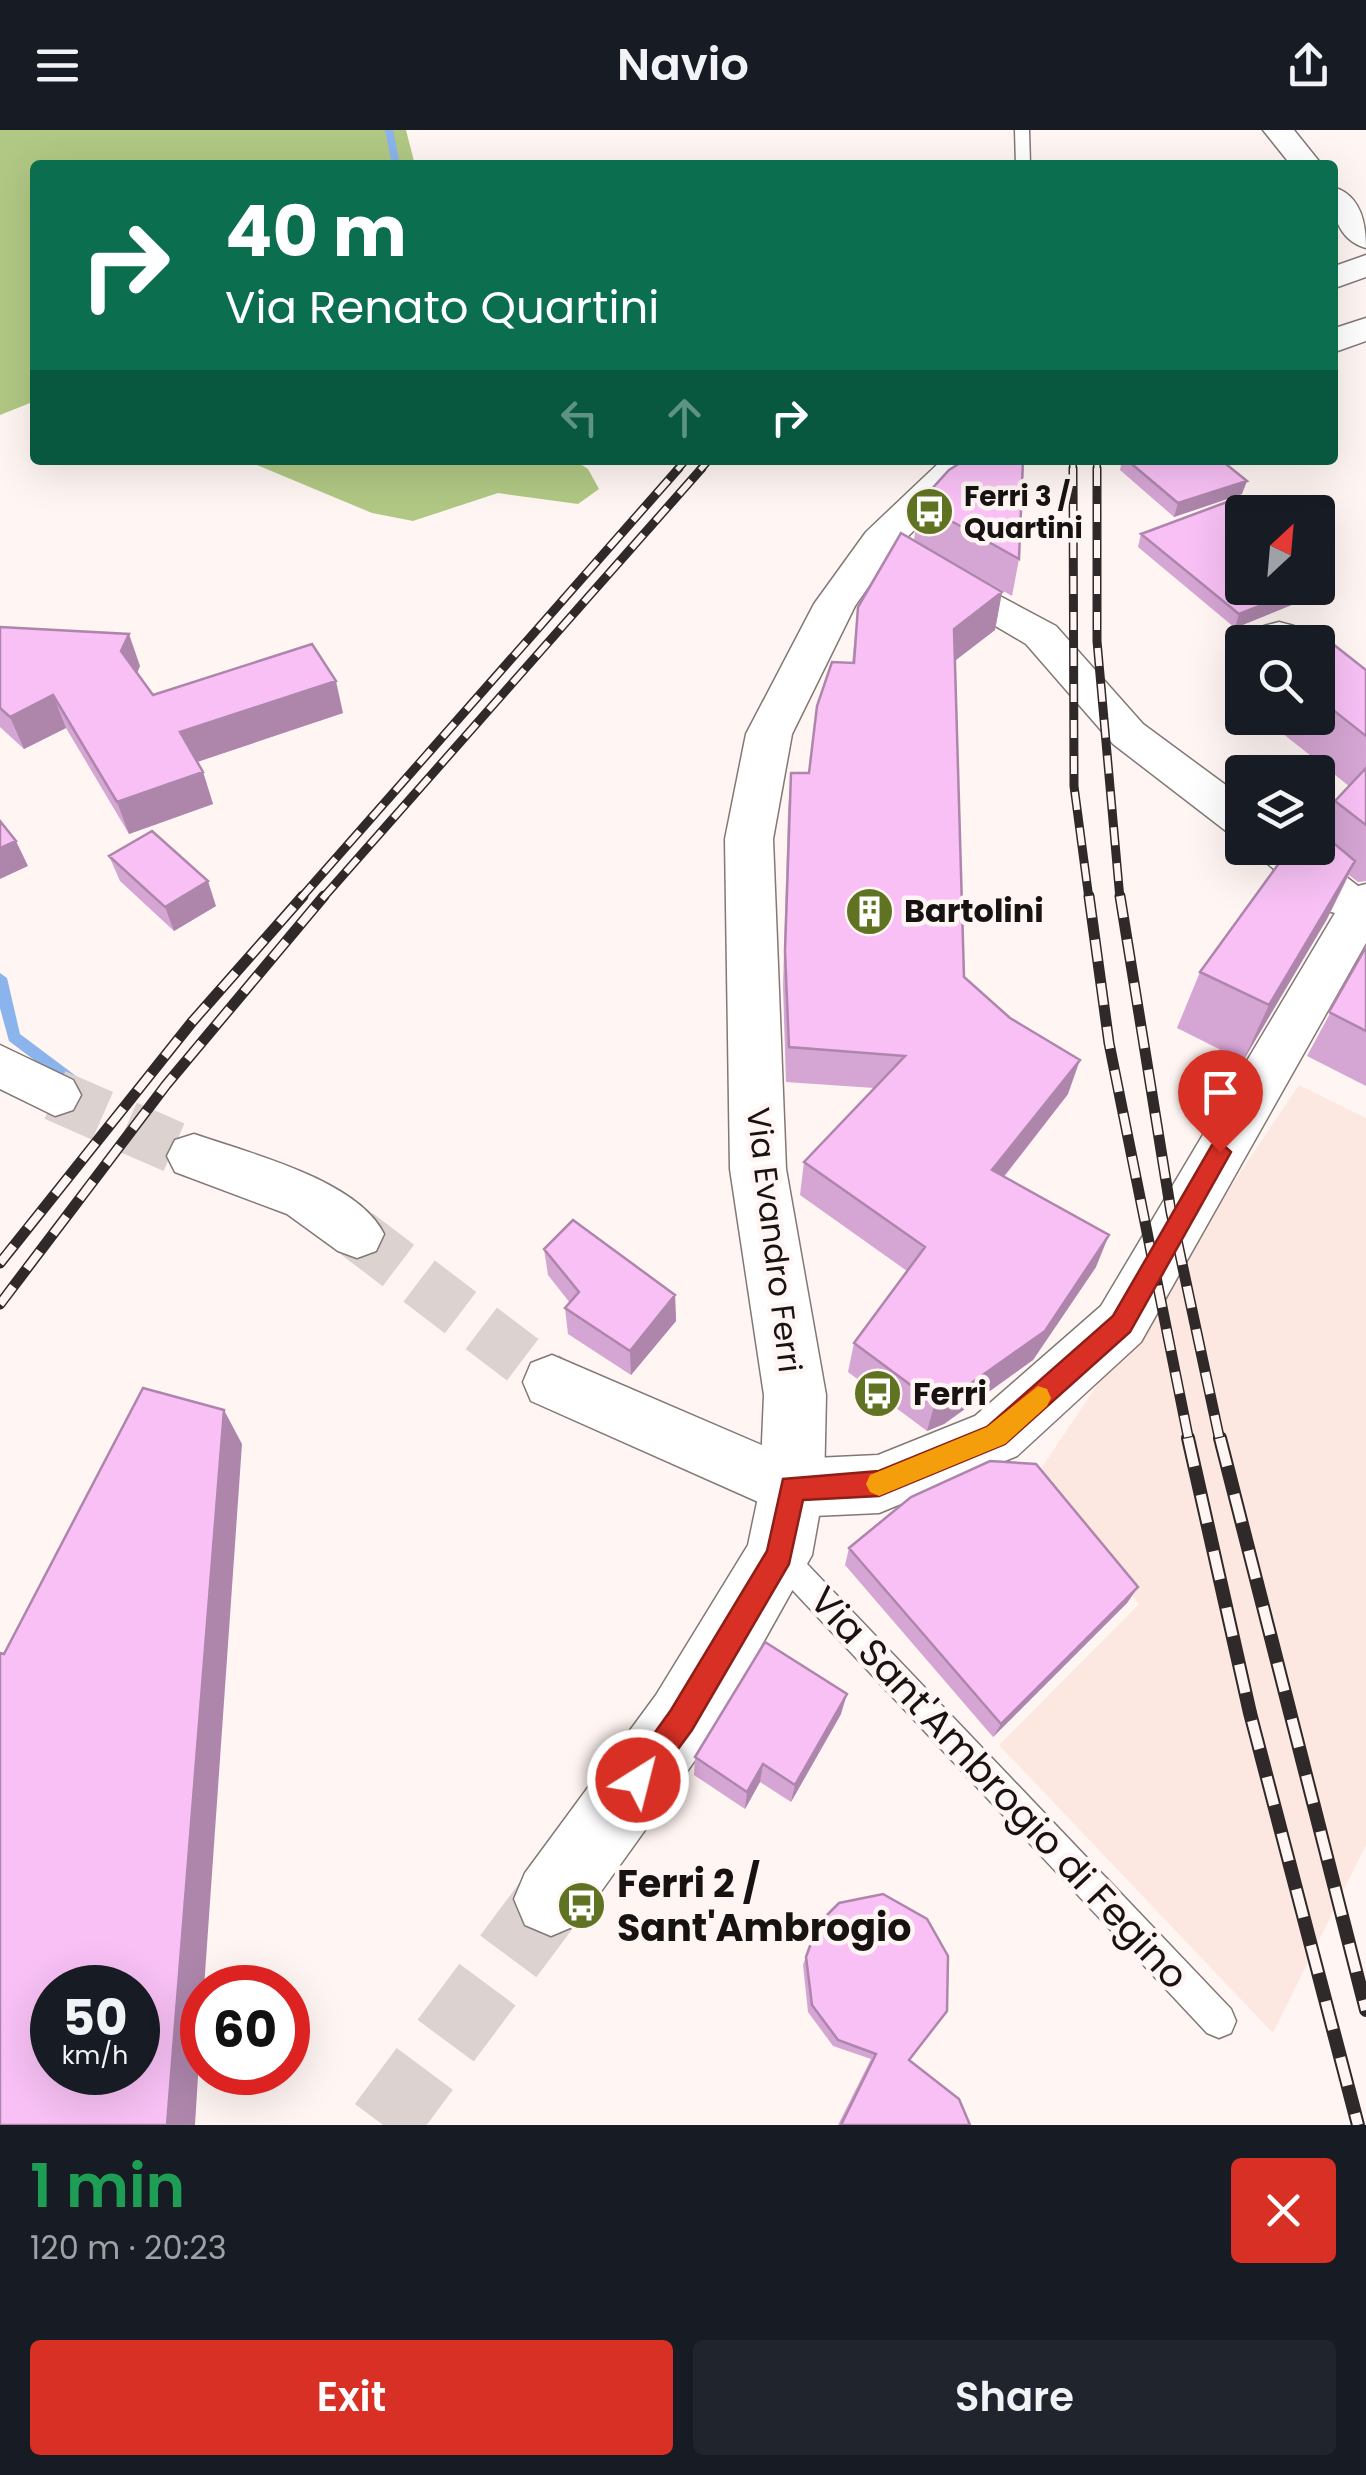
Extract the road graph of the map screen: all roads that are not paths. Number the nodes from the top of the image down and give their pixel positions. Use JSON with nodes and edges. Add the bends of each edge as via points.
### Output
{"nodes":[{"id":1,"x":1022,"y":130,"type":"edge"},
{"id":2,"x":1278,"y":130,"type":"edge"},
{"id":3,"x":1022,"y":160,"type":"edge"},
{"id":4,"x":1303,"y":160,"type":"edge"},
{"id":5,"x":1338,"y":203,"type":"edge"},
{"id":6,"x":1366,"y":238,"type":"edge"},
{"id":7,"x":1366,"y":266,"type":"edge"},
{"id":8,"x":1338,"y":276,"type":"edge"},
{"id":9,"x":1366,"y":329,"type":"edge"},
{"id":10,"x":1338,"y":340,"type":"edge"},
{"id":11,"x":961,"y":465,"type":"edge"},
{"id":12,"x":880,"y":542,"type":"junction"},
{"id":13,"x":1225,"y":807,"type":"edge"},
{"id":14,"x":1303,"y":865,"type":"edge"},
{"id":15,"x":1362,"y":906,"type":"edge"},
{"id":16,"x":0,"y":1065,"type":"edge"},
{"id":17,"x":55,"y":1095,"type":"tunnel mouth"},
{"id":18,"x":194,"y":1156,"type":"tunnel mouth"},
{"id":19,"x":357,"y":1234,"type":"tunnel mouth"},
{"id":20,"x":552,"y":1382,"type":"tunnel mouth"},
{"id":21,"x":792,"y":1488,"type":"junction"},
{"id":22,"x":779,"y":1555,"type":"junction"},
{"id":23,"x":551,"y":1899,"type":"tunnel mouth"},
{"id":24,"x":1220,"y":2022,"type":"dead end"}],
"edges":[{"from":1,"to":3,"type":"lane"},
{"from":2,"to":4,"type":"street"},
{"from":5,"to":6,"type":"street"},
{"from":7,"to":8,"type":"street"},
{"from":9,"to":10,"type":"main road"},
{"from":11,"to":12,"type":"main road","name":"Via Evandro Ferri"},
{"from":12,"to":13,"type":"street","via":[[1041,635],[1128,734]]},
{"from":12,"to":21,"type":"main road","name":"Via Evandro Ferri","via":[[836,604],[769,734],[748,839],[758,1168],[794,1395]]},
{"from":14,"to":15,"type":"street"},
{"from":15,"to":21,"type":"street","via":[[1122,1324],[996,1436],[879,1484]]},
{"from":16,"to":17,"type":"street"},
{"from":18,"to":19,"type":"street","via":[[306,1198]]},
{"from":20,"to":21,"type":"street"},
{"from":21,"to":22,"type":"main road","name":"Via Evandro Ferri"},
{"from":22,"to":23,"type":"main road","name":"Via Evandro Ferri","via":[[682,1720]]},
{"from":22,"to":24,"type":"lane","name":"Via Sant'Ambrogio di Fegino"}]}
